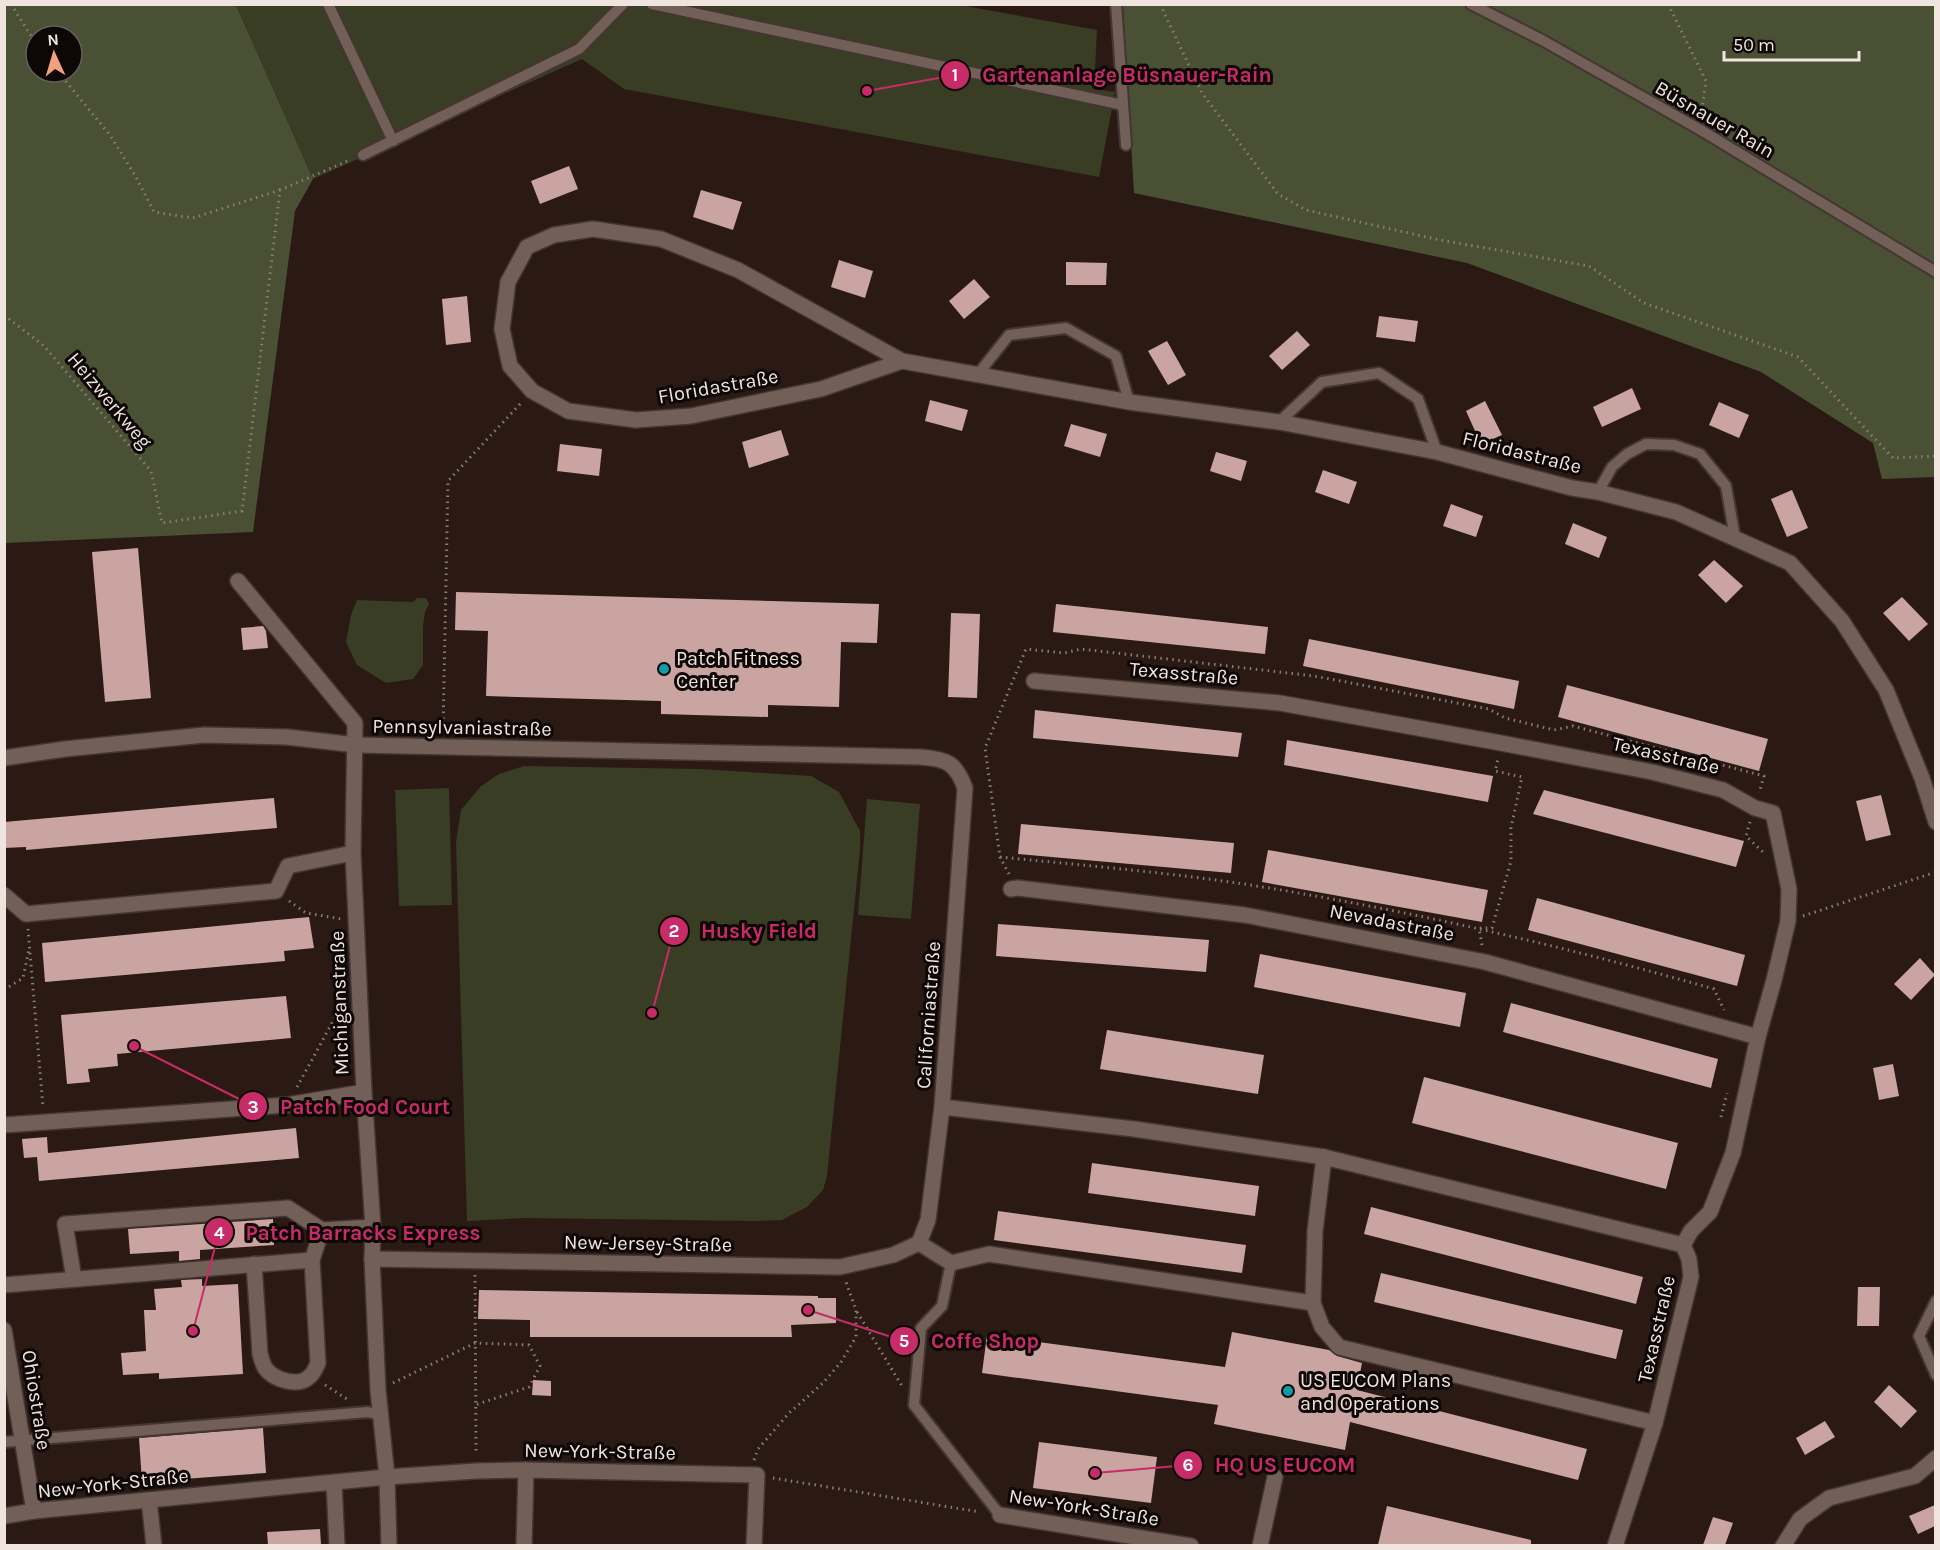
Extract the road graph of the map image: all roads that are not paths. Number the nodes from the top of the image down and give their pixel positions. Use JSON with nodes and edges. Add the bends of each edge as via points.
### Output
{"nodes":[{"id":1,"x":622,"y":4,"type":"edge"},
{"id":2,"x":652,"y":4,"type":"edge"},
{"id":3,"x":1116,"y":4,"type":"edge"},
{"id":4,"x":1471,"y":4,"type":"edge"},
{"id":5,"x":330,"y":5,"type":"edge"},
{"id":6,"x":1123,"y":105,"type":"junction"},
{"id":7,"x":393,"y":141,"type":"junction"},
{"id":8,"x":1126,"y":145,"type":"dead end"},
{"id":9,"x":363,"y":155,"type":"road end"},
{"id":10,"x":1935,"y":272,"type":"edge"},
{"id":11,"x":902,"y":361,"type":"junction"},
{"id":12,"x":978,"y":374,"type":"junction"},
{"id":13,"x":1129,"y":402,"type":"junction"},
{"id":14,"x":1279,"y":422,"type":"junction"},
{"id":15,"x":1437,"y":452,"type":"junction"},
{"id":16,"x":1598,"y":492,"type":"junction"},
{"id":17,"x":1735,"y":538,"type":"junction"},
{"id":18,"x":238,"y":581,"type":"dead end"},
{"id":19,"x":1034,"y":681,"type":"dead end"},
{"id":20,"x":356,"y":746,"type":"junction"},
{"id":21,"x":4,"y":758,"type":"edge"},
{"id":22,"x":965,"y":788,"type":"joint"},
{"id":23,"x":1935,"y":822,"type":"edge"},
{"id":24,"x":353,"y":853,"type":"junction"},
{"id":25,"x":1014,"y":888,"type":"road end"},
{"id":26,"x":4,"y":895,"type":"edge"},
{"id":27,"x":1758,"y":1036,"type":"junction"},
{"id":28,"x":364,"y":1092,"type":"junction"},
{"id":29,"x":942,"y":1107,"type":"junction"},
{"id":30,"x":4,"y":1125,"type":"edge"},
{"id":31,"x":1324,"y":1157,"type":"junction"},
{"id":32,"x":373,"y":1227,"type":"junction"},
{"id":33,"x":322,"y":1230,"type":"junction"},
{"id":34,"x":919,"y":1243,"type":"junction"},
{"id":35,"x":1683,"y":1245,"type":"junction"},
{"id":36,"x":372,"y":1259,"type":"junction"},
{"id":37,"x":312,"y":1260,"type":"junction"},
{"id":38,"x":951,"y":1263,"type":"junction"},
{"id":39,"x":254,"y":1264,"type":"junction"},
{"id":40,"x":74,"y":1279,"type":"junction"},
{"id":41,"x":4,"y":1285,"type":"edge"},
{"id":42,"x":1935,"y":1301,"type":"edge"},
{"id":43,"x":1313,"y":1303,"type":"junction"},
{"id":44,"x":4,"y":1330,"type":"edge"},
{"id":45,"x":1935,"y":1375,"type":"edge"},
{"id":46,"x":374,"y":1413,"type":"junction"},
{"id":47,"x":1655,"y":1423,"type":"junction"},
{"id":48,"x":22,"y":1439,"type":"junction"},
{"id":49,"x":4,"y":1442,"type":"edge"},
{"id":50,"x":1935,"y":1458,"type":"edge"},
{"id":51,"x":526,"y":1470,"type":"junction"},
{"id":52,"x":387,"y":1476,"type":"junction"},
{"id":53,"x":1275,"y":1477,"type":"dead end"},
{"id":54,"x":334,"y":1483,"type":"junction"},
{"id":55,"x":149,"y":1500,"type":"junction"},
{"id":56,"x":34,"y":1512,"type":"junction"},
{"id":57,"x":1000,"y":1515,"type":"joint"},
{"id":58,"x":4,"y":1516,"type":"edge"},
{"id":59,"x":154,"y":1545,"type":"edge"},
{"id":60,"x":337,"y":1545,"type":"edge"},
{"id":61,"x":389,"y":1545,"type":"edge"},
{"id":62,"x":524,"y":1545,"type":"edge"},
{"id":63,"x":754,"y":1545,"type":"edge"},
{"id":64,"x":1191,"y":1545,"type":"edge"},
{"id":65,"x":1260,"y":1545,"type":"edge"},
{"id":66,"x":1615,"y":1545,"type":"edge"},
{"id":67,"x":1783,"y":1545,"type":"edge"}],
"edges":[{"from":1,"to":7,"type":"lane","via":[[579,49]]},
{"from":2,"to":6,"type":"lane"},
{"from":3,"to":6,"type":"lane"},
{"from":4,"to":10,"type":"lane","name":"Büsnauer Rain","via":[[1699,129]]},
{"from":5,"to":7,"type":"lane"},
{"from":6,"to":8,"type":"lane"},
{"from":7,"to":9,"type":"lane"},
{"from":11,"to":11,"type":"street","name":"Floridastraße","via":[[738,270],[661,239],[592,229],[554,235],[527,247],[508,282],[502,329],[510,366],[532,391],[568,411],[636,420],[691,416],[821,389]]},
{"from":11,"to":12,"type":"street","name":"Floridastraße"},
{"from":12,"to":13,"type":"street","name":"Floridastraße"},
{"from":12,"to":13,"type":"lane","via":[[1009,334],[1066,328],[1116,356]]},
{"from":13,"to":14,"type":"street","name":"Floridastraße"},
{"from":14,"to":15,"type":"street","name":"Floridastraße"},
{"from":14,"to":15,"type":"lane","name":"Floridastraße","via":[[1322,382],[1379,373],[1418,399]]},
{"from":15,"to":16,"type":"street","name":"Floridastraße"},
{"from":16,"to":17,"type":"street","name":"Floridastraße","via":[[1676,512]]},
{"from":16,"to":17,"type":"lane","name":"Floridastraße","via":[[1612,467],[1627,454],[1646,444],[1674,445],[1700,454],[1726,486]]},
{"from":17,"to":23,"type":"street","name":"Floridastraße","via":[[1790,563],[1842,621],[1886,690],[1922,778]]},
{"from":18,"to":20,"type":"street","name":"Michiganstraße","via":[[355,723]]},
{"from":19,"to":27,"type":"street","name":"Texasstraße","via":[[1280,704],[1500,743],[1724,790],[1755,808],[1773,813],[1789,889],[1788,921]]},
{"from":20,"to":21,"type":"street","name":"Pennsylvaniastraße","via":[[286,737],[204,735]]},
{"from":20,"to":22,"type":"street","name":"Pennsylvaniastraße","via":[[921,757],[949,763],[959,772]]},
{"from":20,"to":24,"type":"street","name":"Michiganstraße"},
{"from":22,"to":29,"type":"street","name":"Californiastraße"},
{"from":24,"to":26,"type":"street","via":[[288,866],[276,891],[26,914]]},
{"from":24,"to":28,"type":"street","name":"Michiganstraße"},
{"from":25,"to":27,"type":"street","name":"Nevadastraße","via":[[1245,915],[1485,962]]},
{"from":27,"to":35,"type":"street","name":"Texasstraße","via":[[1733,1153],[1710,1212]]},
{"from":28,"to":30,"type":"street","via":[[286,1105]]},
{"from":28,"to":32,"type":"street","name":"Michiganstraße"},
{"from":29,"to":31,"type":"street","via":[[1134,1129]]},
{"from":29,"to":34,"type":"street","name":"Californiastraße","via":[[928,1220]]},
{"from":31,"to":35,"type":"street"},
{"from":31,"to":43,"type":"street","via":[[1315,1231]]},
{"from":32,"to":33,"type":"street"},
{"from":32,"to":36,"type":"street","name":"Michiganstraße"},
{"from":33,"to":37,"type":"street"},
{"from":33,"to":40,"type":"street","via":[[288,1208],[65,1224]]},
{"from":34,"to":36,"type":"street","name":"New-Jersey-Straße","via":[[894,1255],[840,1268]]},
{"from":34,"to":38,"type":"street"},
{"from":35,"to":47,"type":"street","name":"Texasstraße","via":[[1691,1277]]},
{"from":36,"to":46,"type":"street","name":"Michiganstraße","via":[[378,1390]]},
{"from":37,"to":39,"type":"street"},
{"from":37,"to":39,"type":"street","via":[[318,1363],[305,1380],[275,1377],[265,1367],[260,1354]]},
{"from":38,"to":43,"type":"street","via":[[989,1254]]},
{"from":38,"to":57,"type":"lane","via":[[942,1306],[921,1328],[914,1405]]},
{"from":39,"to":40,"type":"street"},
{"from":40,"to":41,"type":"street"},
{"from":42,"to":45,"type":"lane","via":[[1919,1336]]},
{"from":43,"to":47,"type":"street","via":[[1323,1327],[1339,1347]]},
{"from":44,"to":48,"type":"street","name":"Ohiostraße"},
{"from":46,"to":48,"type":"lane"},
{"from":46,"to":52,"type":"street","name":"Michiganstraße"},
{"from":47,"to":66,"type":"street","name":"Texasstraße"},
{"from":48,"to":49,"type":"lane"},
{"from":48,"to":56,"type":"street","name":"Ohiostraße"},
{"from":50,"to":67,"type":"street","via":[[1915,1476],[1829,1498],[1800,1519]]},
{"from":51,"to":52,"type":"street","name":"New-York-Straße"},
{"from":51,"to":62,"type":"street"},
{"from":51,"to":63,"type":"street","name":"New-York-Straße","via":[[753,1476]]},
{"from":52,"to":54,"type":"street","name":"New-York-Straße"},
{"from":52,"to":61,"type":"street","name":"Michiganstraße"},
{"from":53,"to":65,"type":"street"},
{"from":54,"to":55,"type":"street","name":"New-York-Straße"},
{"from":54,"to":60,"type":"street"},
{"from":55,"to":56,"type":"street","name":"New-York-Straße"},
{"from":55,"to":59,"type":"street"},
{"from":56,"to":58,"type":"street","name":"New-York-Straße"},
{"from":57,"to":64,"type":"street","name":"New-York-Straße"}]}
